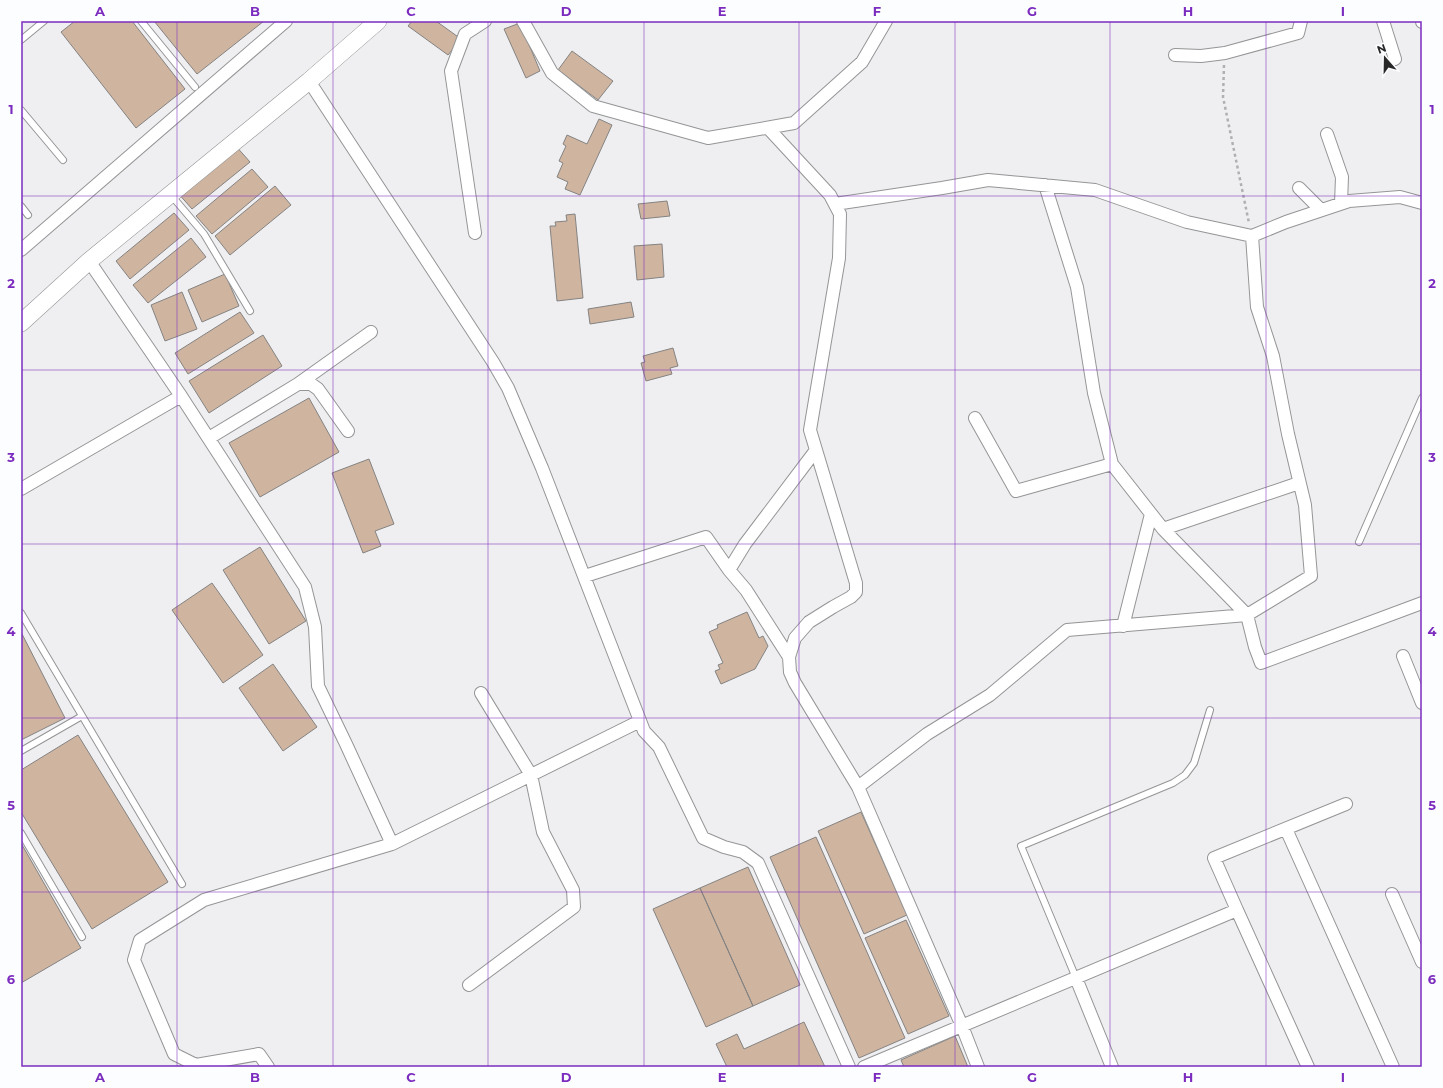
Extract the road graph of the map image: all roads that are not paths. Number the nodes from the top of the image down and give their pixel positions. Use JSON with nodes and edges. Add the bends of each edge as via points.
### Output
{"nodes":[{"id":1,"x":44,"y":21,"type":"edge"},
{"id":2,"x":141,"y":21,"type":"edge"},
{"id":3,"x":286,"y":21,"type":"edge"},
{"id":4,"x":378,"y":21,"type":"edge"},
{"id":5,"x":485,"y":21,"type":"edge"},
{"id":6,"x":523,"y":21,"type":"edge"},
{"id":7,"x":886,"y":21,"type":"edge"},
{"id":8,"x":1300,"y":21,"type":"edge"},
{"id":9,"x":1383,"y":21,"type":"edge"},
{"id":10,"x":21,"y":40,"type":"edge"},
{"id":11,"x":1175,"y":55,"type":"dead end"},
{"id":12,"x":1395,"y":59,"type":"dead end"},
{"id":13,"x":309,"y":81,"type":"junction"},
{"id":14,"x":195,"y":87,"type":"dead end"},
{"id":15,"x":21,"y":110,"type":"edge"},
{"id":16,"x":768,"y":128,"type":"junction"},
{"id":17,"x":1327,"y":134,"type":"dead end"},
{"id":18,"x":64,"y":160,"type":"dead end"},
{"id":19,"x":1045,"y":185,"type":"junction"},
{"id":20,"x":1299,"y":188,"type":"dead end"},
{"id":21,"x":171,"y":194,"type":"junction"},
{"id":22,"x":1341,"y":203,"type":"junction"},
{"id":23,"x":1422,"y":203,"type":"edge"},
{"id":24,"x":835,"y":204,"type":"junction"},
{"id":25,"x":21,"y":206,"type":"edge"},
{"id":26,"x":1321,"y":210,"type":"junction"},
{"id":27,"x":28,"y":215,"type":"dead end"},
{"id":28,"x":475,"y":233,"type":"dead end"},
{"id":29,"x":1252,"y":236,"type":"junction"},
{"id":30,"x":21,"y":250,"type":"edge"},
{"id":31,"x":89,"y":261,"type":"junction"},
{"id":32,"x":250,"y":311,"type":"dead end"},
{"id":33,"x":21,"y":323,"type":"edge"},
{"id":34,"x":371,"y":332,"type":"dead end"},
{"id":35,"x":298,"y":384,"type":"junction"},
{"id":36,"x":181,"y":396,"type":"junction"},
{"id":37,"x":1422,"y":398,"type":"edge"},
{"id":38,"x":975,"y":418,"type":"dead end"},
{"id":39,"x":348,"y":431,"type":"dead end"},
{"id":40,"x":209,"y":438,"type":"junction"},
{"id":41,"x":816,"y":450,"type":"junction"},
{"id":42,"x":1112,"y":464,"type":"junction"},
{"id":43,"x":1299,"y":483,"type":"junction"},
{"id":44,"x":21,"y":490,"type":"edge"},
{"id":45,"x":1152,"y":514,"type":"junction"},
{"id":46,"x":1163,"y":529,"type":"junction"},
{"id":47,"x":1360,"y":542,"type":"dead end"},
{"id":48,"x":729,"y":570,"type":"junction"},
{"id":49,"x":585,"y":576,"type":"junction"},
{"id":50,"x":1422,"y":603,"type":"edge"},
{"id":51,"x":21,"y":613,"type":"edge"},
{"id":52,"x":1247,"y":615,"type":"junction"},
{"id":53,"x":1123,"y":626,"type":"junction"},
{"id":54,"x":1403,"y":656,"type":"dead end"},
{"id":55,"x":789,"y":658,"type":"junction"},
{"id":56,"x":481,"y":693,"type":"dead end"},
{"id":57,"x":1422,"y":700,"type":"edge"},
{"id":58,"x":1210,"y":710,"type":"dead end"},
{"id":59,"x":82,"y":716,"type":"junction"},
{"id":60,"x":640,"y":721,"type":"junction"},
{"id":61,"x":21,"y":751,"type":"edge"},
{"id":62,"x":531,"y":775,"type":"junction"},
{"id":63,"x":858,"y":787,"type":"junction"},
{"id":64,"x":1346,"y":804,"type":"dead end"},
{"id":65,"x":1286,"y":829,"type":"junction"},
{"id":66,"x":21,"y":833,"type":"edge"},
{"id":67,"x":392,"y":844,"type":"junction"},
{"id":68,"x":182,"y":884,"type":"dead end"},
{"id":69,"x":1392,"y":894,"type":"dead end"},
{"id":70,"x":1237,"y":910,"type":"junction"},
{"id":71,"x":82,"y":936,"type":"dead end"},
{"id":72,"x":1422,"y":962,"type":"edge"},
{"id":73,"x":1076,"y":978,"type":"junction"},
{"id":74,"x":469,"y":985,"type":"dead end"},
{"id":75,"x":962,"y":1026,"type":"junction"},
{"id":76,"x":268,"y":1067,"type":"edge"},
{"id":77,"x":849,"y":1067,"type":"edge"},
{"id":78,"x":864,"y":1067,"type":"edge"},
{"id":79,"x":978,"y":1067,"type":"edge"},
{"id":80,"x":1112,"y":1067,"type":"edge"},
{"id":81,"x":1308,"y":1067,"type":"edge"},
{"id":82,"x":1393,"y":1067,"type":"edge"}],
"edges":[{"from":1,"to":10,"type":"lane"},
{"from":2,"to":14,"type":"lane"},
{"from":3,"to":30,"type":"street"},
{"from":4,"to":13,"type":"street"},
{"from":5,"to":28,"type":"street","via":[[465,34],[451,71]]},
{"from":6,"to":16,"type":"street","via":[[552,73],[593,106],[708,138]]},
{"from":7,"to":16,"type":"street","via":[[862,62],[794,123]]},
{"from":8,"to":11,"type":"street","via":[[1298,33],[1225,53]]},
{"from":9,"to":12,"type":"street"},
{"from":13,"to":21,"type":"street"},
{"from":13,"to":49,"type":"street","via":[[489,355],[508,388]]},
{"from":15,"to":18,"type":"lane"},
{"from":16,"to":24,"type":"street","via":[[830,195]]},
{"from":17,"to":22,"type":"street","via":[[1342,177]]},
{"from":19,"to":24,"type":"street","via":[[988,180]]},
{"from":19,"to":29,"type":"street","via":[[1095,190],[1187,222]]},
{"from":19,"to":42,"type":"street","via":[[1077,287],[1094,393]]},
{"from":20,"to":26,"type":"street"},
{"from":21,"to":31,"type":"street"},
{"from":21,"to":32,"type":"lane","via":[[204,234]]},
{"from":22,"to":23,"type":"street","via":[[1400,197]]},
{"from":22,"to":26,"type":"street"},
{"from":24,"to":41,"type":"street","via":[[840,214],[839,258],[810,430]]},
{"from":25,"to":27,"type":"lane"},
{"from":26,"to":29,"type":"street"},
{"from":29,"to":43,"type":"street","via":[[1257,308],[1273,356]]},
{"from":31,"to":33,"type":"street"},
{"from":31,"to":36,"type":"street"},
{"from":34,"to":35,"type":"street"},
{"from":35,"to":39,"type":"street","via":[[311,384],[318,389]]},
{"from":35,"to":40,"type":"street"},
{"from":36,"to":40,"type":"street"},
{"from":36,"to":44,"type":"street"},
{"from":37,"to":47,"type":"lane"},
{"from":38,"to":42,"type":"street","via":[[1016,491]]},
{"from":40,"to":67,"type":"street","via":[[305,587],[314,627],[318,686]]},
{"from":41,"to":48,"type":"street","via":[[745,544]]},
{"from":41,"to":55,"type":"street","via":[[856,583],[856,592],[809,622],[796,638]]},
{"from":42,"to":45,"type":"street"},
{"from":43,"to":46,"type":"street"},
{"from":43,"to":52,"type":"street","via":[[1305,505],[1311,576]]},
{"from":45,"to":46,"type":"street"},
{"from":45,"to":53,"type":"street"},
{"from":46,"to":52,"type":"street"},
{"from":48,"to":49,"type":"street","via":[[706,537]]},
{"from":48,"to":55,"type":"street","via":[[746,590]]},
{"from":49,"to":60,"type":"street"},
{"from":50,"to":52,"type":"street","via":[[1261,663]]},
{"from":51,"to":59,"type":"lane"},
{"from":52,"to":53,"type":"street"},
{"from":53,"to":63,"type":"street","via":[[1067,630],[990,695],[927,734]]},
{"from":54,"to":57,"type":"street"},
{"from":55,"to":63,"type":"street","via":[[790,672],[795,683]]},
{"from":56,"to":62,"type":"street"},
{"from":58,"to":73,"type":"lane","via":[[1194,763],[1173,783],[1021,846]]},
{"from":59,"to":61,"type":"lane"},
{"from":59,"to":68,"type":"lane"},
{"from":60,"to":62,"type":"street"},
{"from":60,"to":77,"type":"street","via":[[644,731],[659,747],[703,838],[743,852],[758,863]]},
{"from":62,"to":67,"type":"street"},
{"from":62,"to":74,"type":"street","via":[[543,832],[573,890],[574,908]]},
{"from":63,"to":75,"type":"street"},
{"from":64,"to":65,"type":"street"},
{"from":65,"to":70,"type":"street","via":[[1214,858]]},
{"from":65,"to":82,"type":"street"},
{"from":66,"to":71,"type":"lane"},
{"from":67,"to":76,"type":"street","via":[[204,900],[140,940],[134,960],[174,1054],[196,1065],[259,1054]]},
{"from":69,"to":72,"type":"street"},
{"from":70,"to":73,"type":"street"},
{"from":70,"to":81,"type":"street"},
{"from":73,"to":75,"type":"street"},
{"from":73,"to":80,"type":"street"},
{"from":75,"to":78,"type":"street"},
{"from":75,"to":79,"type":"street"}]}
